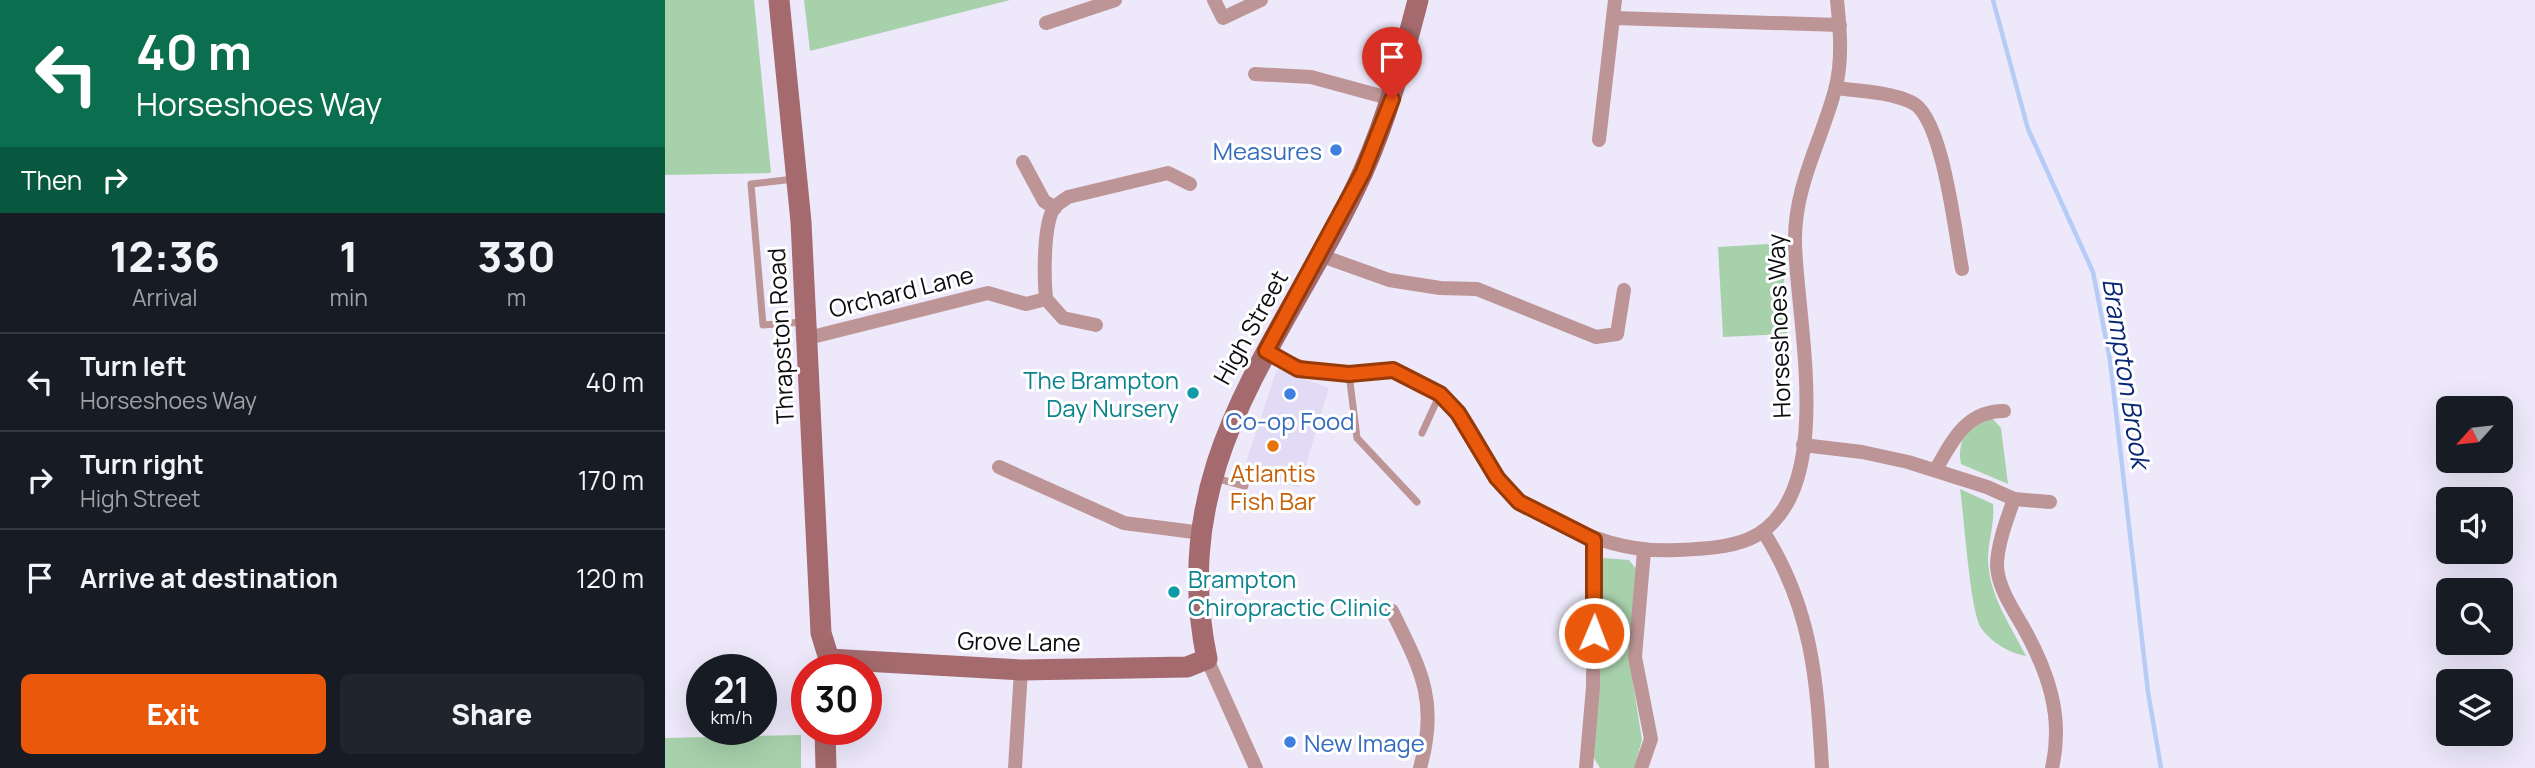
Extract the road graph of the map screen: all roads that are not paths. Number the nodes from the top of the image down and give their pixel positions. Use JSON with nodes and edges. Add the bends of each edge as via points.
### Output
{"nodes":[{"id":1,"x":779,"y":0,"type":"edge"},
{"id":2,"x":1115,"y":0,"type":"edge"},
{"id":3,"x":1214,"y":0,"type":"edge"},
{"id":4,"x":1261,"y":0,"type":"edge"},
{"id":5,"x":1418,"y":0,"type":"edge"},
{"id":6,"x":1615,"y":0,"type":"edge"},
{"id":7,"x":1837,"y":0,"type":"edge"},
{"id":8,"x":1614,"y":18,"type":"junction"},
{"id":9,"x":1046,"y":23,"type":"dead end"},
{"id":10,"x":1840,"y":25,"type":"junction"},
{"id":11,"x":1255,"y":74,"type":"dead end"},
{"id":12,"x":1836,"y":88,"type":"junction"},
{"id":13,"x":1392,"y":99,"type":"junction"},
{"id":14,"x":1599,"y":140,"type":"dead end"},
{"id":15,"x":1023,"y":162,"type":"dead end"},
{"id":16,"x":798,"y":179,"type":"junction"},
{"id":17,"x":1191,"y":184,"type":"dead end"},
{"id":18,"x":1055,"y":208,"type":"junction"},
{"id":19,"x":1319,"y":255,"type":"junction"},
{"id":20,"x":1962,"y":269,"type":"dead end"},
{"id":21,"x":1624,"y":290,"type":"dead end"},
{"id":22,"x":1046,"y":299,"type":"junction"},
{"id":23,"x":1096,"y":325,"type":"dead end"},
{"id":24,"x":808,"y":330,"type":"junction"},
{"id":25,"x":1266,"y":351,"type":"junction"},
{"id":26,"x":1349,"y":374,"type":"junction"},
{"id":27,"x":1440,"y":394,"type":"junction"},
{"id":28,"x":2004,"y":411,"type":"dead end"},
{"id":29,"x":1422,"y":433,"type":"dead end"},
{"id":30,"x":1803,"y":445,"type":"junction"},
{"id":31,"x":999,"y":467,"type":"dead end"},
{"id":32,"x":1936,"y":469,"type":"junction"},
{"id":33,"x":1211,"y":477,"type":"junction"},
{"id":34,"x":1245,"y":486,"type":"dead end"},
{"id":35,"x":2014,"y":499,"type":"junction"},
{"id":36,"x":1417,"y":502,"type":"dead end"},
{"id":37,"x":2050,"y":502,"type":"dead end"},
{"id":38,"x":1763,"y":531,"type":"junction"},
{"id":39,"x":1202,"y":533,"type":"junction"},
{"id":40,"x":1594,"y":540,"type":"junction"},
{"id":41,"x":1644,"y":551,"type":"junction"},
{"id":42,"x":1392,"y":611,"type":"dead end"},
{"id":43,"x":826,"y":654,"type":"edge"},
{"id":44,"x":1207,"y":659,"type":"junction"},
{"id":45,"x":882,"y":666,"type":"edge"},
{"id":46,"x":1021,"y":670,"type":"junction"},
{"id":47,"x":825,"y":745,"type":"edge"},
{"id":48,"x":826,"y":768,"type":"edge"},
{"id":49,"x":1015,"y":768,"type":"edge"},
{"id":50,"x":1256,"y":768,"type":"edge"},
{"id":51,"x":1420,"y":768,"type":"edge"},
{"id":52,"x":1586,"y":768,"type":"edge"},
{"id":53,"x":1641,"y":768,"type":"edge"},
{"id":54,"x":1822,"y":768,"type":"edge"},
{"id":55,"x":2052,"y":768,"type":"edge"}],
"edges":[{"from":1,"to":16,"type":"street","name":"Thrapston Road"},
{"from":2,"to":9,"type":"street"},
{"from":3,"to":4,"type":"street","via":[[1223,18]]},
{"from":5,"to":13,"type":"street","name":"High Street"},
{"from":6,"to":8,"type":"street"},
{"from":7,"to":10,"type":"street","name":"Horseshoes Way"},
{"from":8,"to":10,"type":"street"},
{"from":8,"to":14,"type":"street"},
{"from":10,"to":12,"type":"street","name":"Horseshoes Way"},
{"from":11,"to":13,"type":"street","via":[[1311,77]]},
{"from":12,"to":20,"type":"street","via":[[1913,102],[1925,113],[1941,159]]},
{"from":12,"to":30,"type":"street","name":"Horseshoes Way","via":[[1806,167],[1795,240],[1807,404]]},
{"from":13,"to":19,"type":"street","name":"High Street","via":[[1363,172]]},
{"from":15,"to":18,"type":"street","via":[[1044,201]]},
{"from":16,"to":24,"type":"street","name":"Thrapston Road"},
{"from":16,"to":24,"type":"lane","via":[[751,184],[763,325]]},
{"from":17,"to":18,"type":"street","via":[[1168,173],[1068,197]]},
{"from":18,"to":22,"type":"street","via":[[1049,223]]},
{"from":19,"to":21,"type":"street","via":[[1389,279],[1477,289],[1596,337],[1617,334]]},
{"from":19,"to":25,"type":"street","name":"High Street"},
{"from":22,"to":23,"type":"street","via":[[1063,318]]},
{"from":22,"to":24,"type":"street","name":"Orchard Lane","via":[[1026,304],[988,293]]},
{"from":24,"to":43,"type":"street","name":"Thrapston Road"},
{"from":25,"to":26,"type":"street","name":"Horseshoes Way","via":[[1298,369]]},
{"from":25,"to":33,"type":"street","name":"High Street","via":[[1236,407]]},
{"from":26,"to":27,"type":"street","name":"Horseshoes Way","via":[[1393,370]]},
{"from":26,"to":36,"type":"lane","via":[[1357,438]]},
{"from":27,"to":29,"type":"lane"},
{"from":27,"to":40,"type":"street","name":"Horseshoes Way","via":[[1458,413],[1497,478],[1519,502]]},
{"from":28,"to":32,"type":"street","via":[[1973,418],[1957,432]]},
{"from":30,"to":32,"type":"street","via":[[1862,452]]},
{"from":30,"to":38,"type":"street","name":"Horseshoes Way","via":[[1791,497]]},
{"from":31,"to":39,"type":"street","via":[[1124,523]]},
{"from":32,"to":35,"type":"street"},
{"from":33,"to":34,"type":"lane"},
{"from":33,"to":39,"type":"street","name":"High Street"},
{"from":35,"to":37,"type":"street"},
{"from":35,"to":55,"type":"street","via":[[1997,566],[2002,589],[2041,660],[2052,693],[2057,723]]},
{"from":38,"to":41,"type":"street","name":"Horseshoes Way","via":[[1731,544]]},
{"from":38,"to":54,"type":"street","via":[[1794,587],[1807,627]]},
{"from":39,"to":44,"type":"street","name":"High Street","via":[[1198,618]]},
{"from":40,"to":41,"type":"street","name":"Horseshoes Way"},
{"from":40,"to":52,"type":"street","via":[[1593,687]]},
{"from":41,"to":53,"type":"street","via":[[1635,657],[1651,739]]},
{"from":42,"to":51,"type":"street","via":[[1426,688],[1430,734]]},
{"from":44,"to":46,"type":"street","name":"Grove Lane","via":[[1187,667]]},
{"from":44,"to":50,"type":"street","name":"High Street"},
{"from":45,"to":46,"type":"street","name":"Grove Lane"},
{"from":46,"to":49,"type":"street"},
{"from":47,"to":48,"type":"street"}]}
